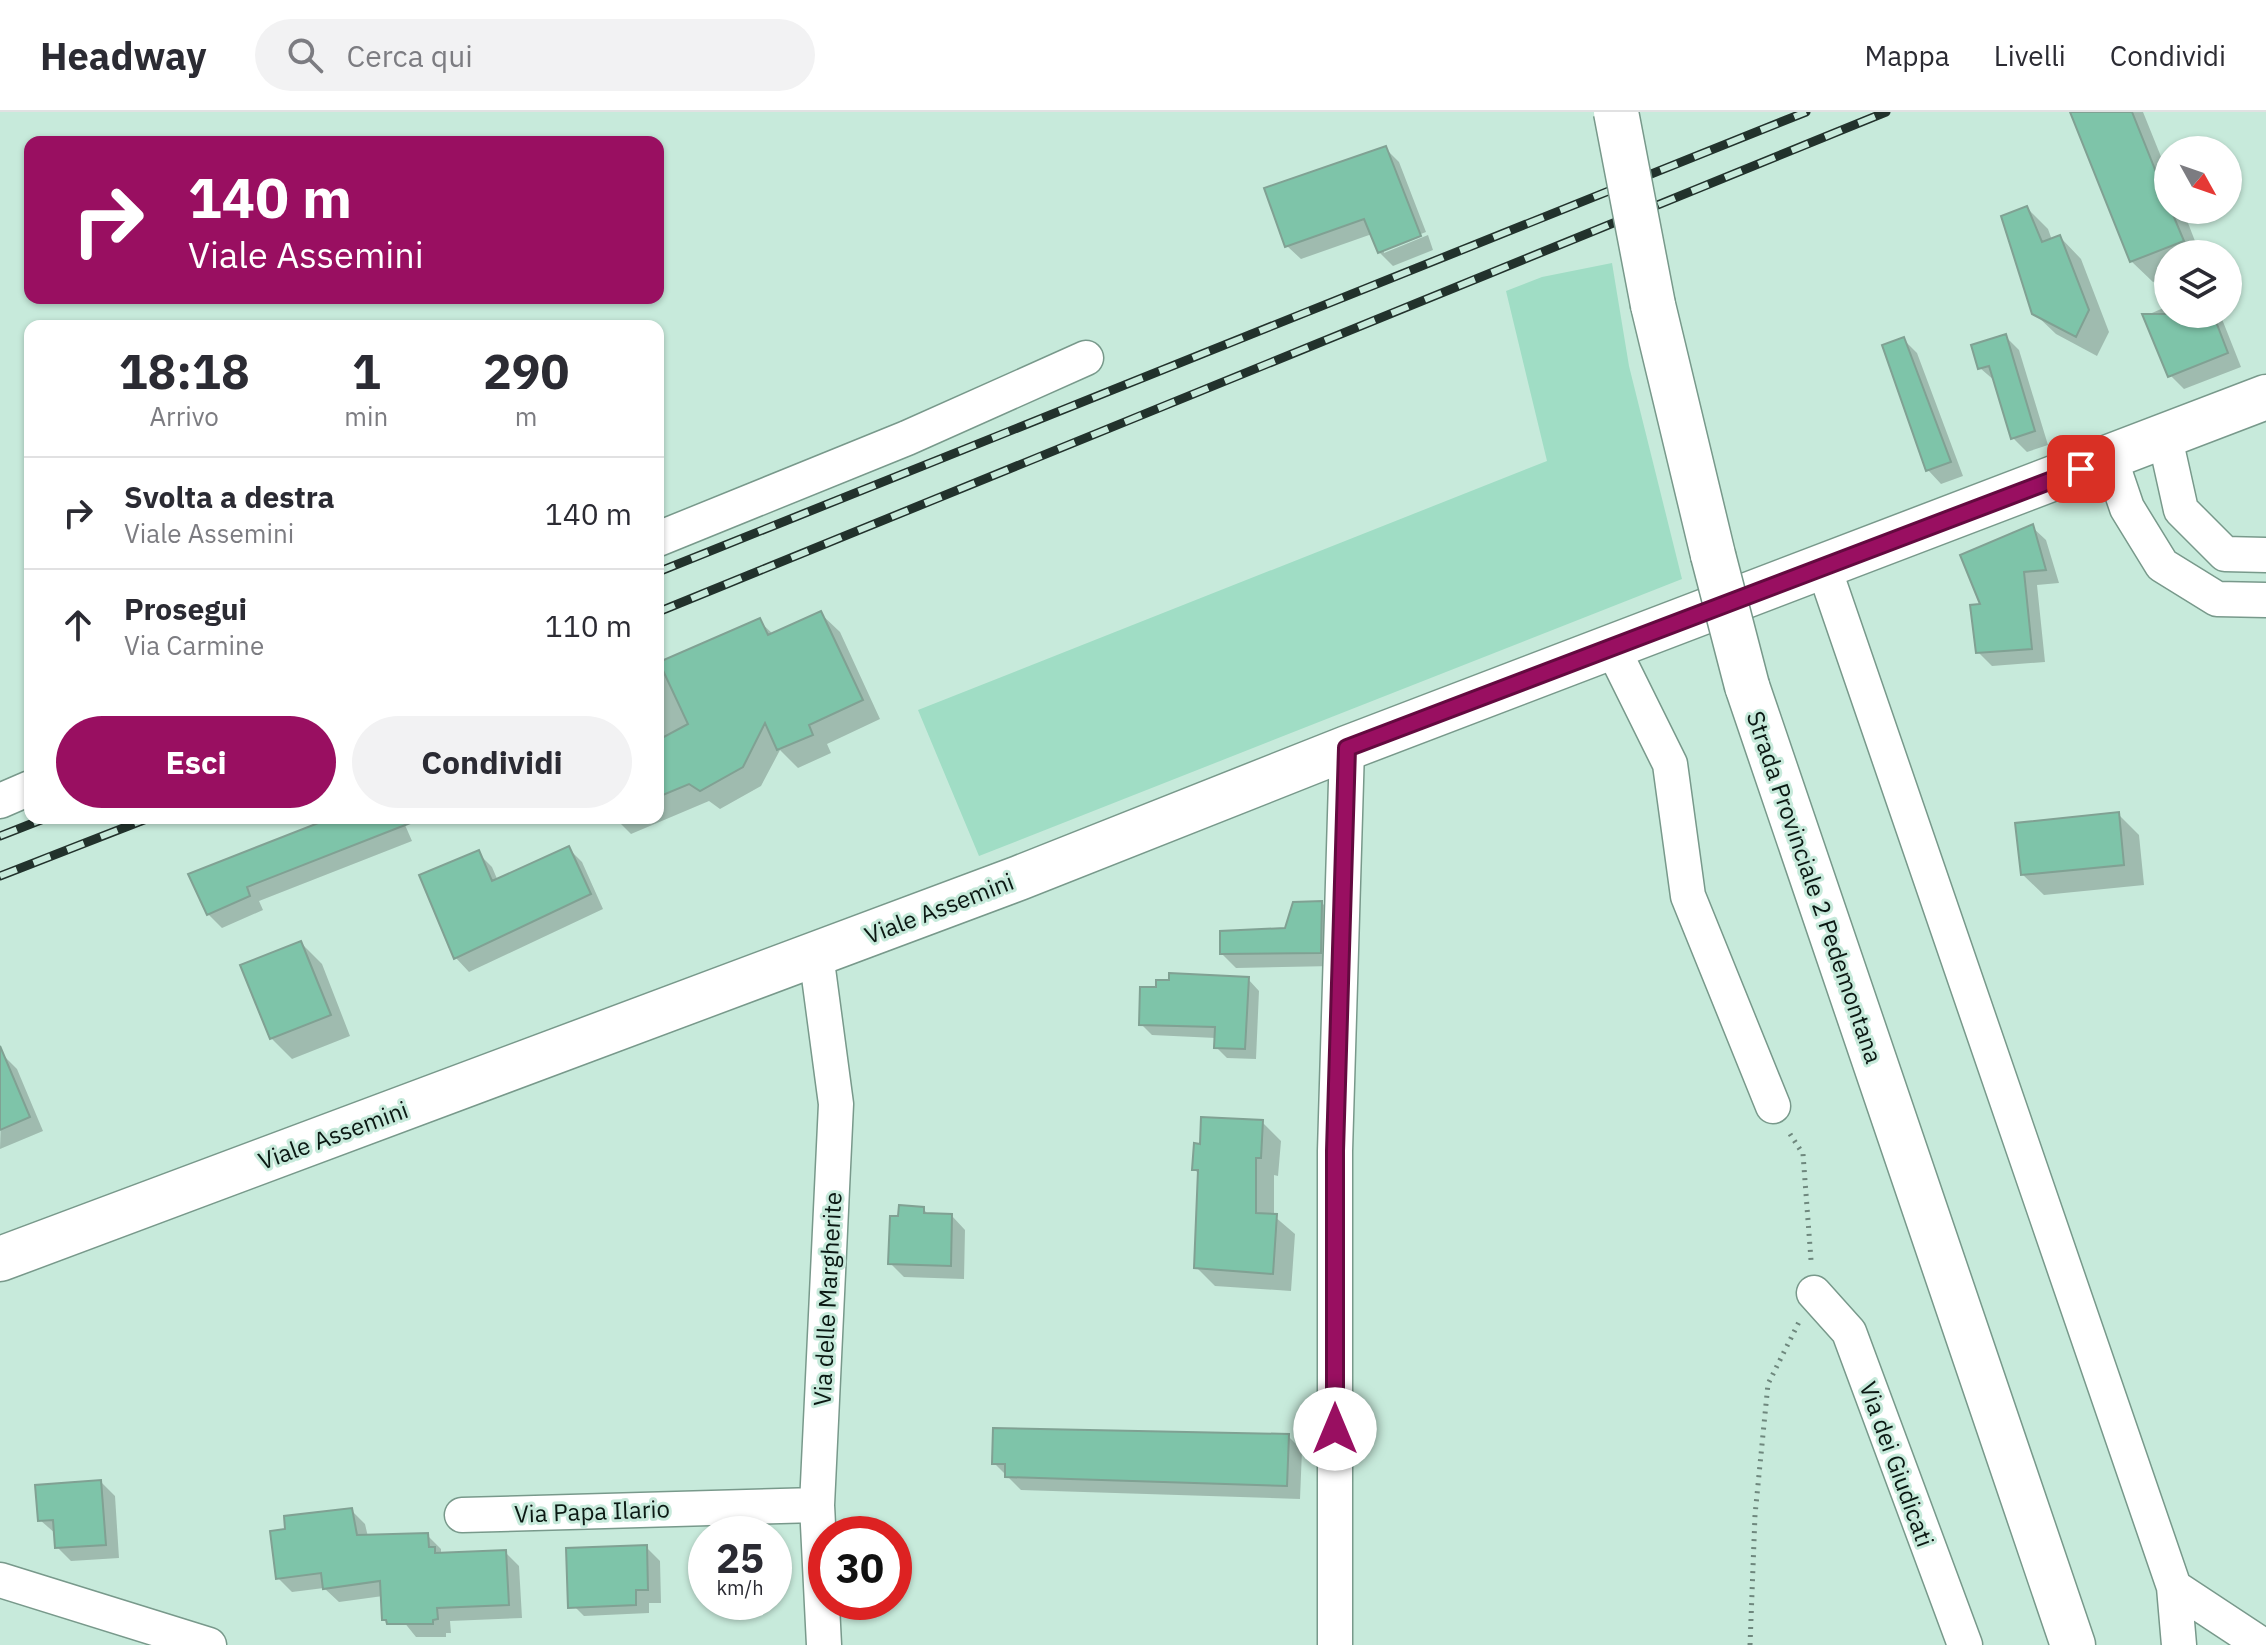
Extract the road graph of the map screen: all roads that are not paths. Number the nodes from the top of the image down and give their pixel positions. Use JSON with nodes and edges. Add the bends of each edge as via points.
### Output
{"nodes":[{"id":1,"x":1616,"y":112,"type":"edge"},
{"id":2,"x":1086,"y":358,"type":"dead end"},
{"id":3,"x":2266,"y":397,"type":"edge"},
{"id":4,"x":2165,"y":438,"type":"junction"},
{"id":5,"x":2110,"y":458,"type":"junction"},
{"id":6,"x":664,"y":537,"type":"edge"},
{"id":7,"x":2266,"y":555,"type":"edge"},
{"id":8,"x":1824,"y":568,"type":"junction"},
{"id":9,"x":2266,"y":600,"type":"edge"},
{"id":10,"x":1613,"y":649,"type":"junction"},
{"id":11,"x":1347,"y":748,"type":"junction"},
{"id":12,"x":24,"y":791,"type":"edge"},
{"id":13,"x":0,"y":801,"type":"edge"},
{"id":14,"x":816,"y":954,"type":"junction"},
{"id":15,"x":1773,"y":1106,"type":"road end"},
{"id":16,"x":0,"y":1259,"type":"edge"},
{"id":17,"x":1814,"y":1293,"type":"road end"},
{"id":18,"x":817,"y":1505,"type":"junction"},
{"id":19,"x":462,"y":1515,"type":"dead end"},
{"id":20,"x":0,"y":1580,"type":"edge"},
{"id":21,"x":2174,"y":1587,"type":"junction"},
{"id":22,"x":209,"y":1645,"type":"edge"},
{"id":23,"x":824,"y":1645,"type":"edge"},
{"id":24,"x":1335,"y":1645,"type":"edge"},
{"id":25,"x":1965,"y":1645,"type":"edge"},
{"id":26,"x":2073,"y":1645,"type":"edge"},
{"id":27,"x":2179,"y":1645,"type":"edge"},
{"id":28,"x":2262,"y":1645,"type":"edge"}],
"edges":[{"from":1,"to":26,"type":"main road","name":"Strada Provinciale 2 Pedemontana","bridge":true,"via":[[1653,305],[1747,686]]},
{"from":2,"to":6,"type":"street","via":[[934,427]]},
{"from":3,"to":4,"type":"main road","name":"Viale Assemini"},
{"from":4,"to":5,"type":"main road","name":"Viale Assemini"},
{"from":4,"to":7,"type":"street","via":[[2181,510],[2225,554]]},
{"from":5,"to":8,"type":"main road","name":"Viale Assemini"},
{"from":5,"to":9,"type":"street","via":[[2127,508],[2162,565],[2217,599]]},
{"from":8,"to":10,"type":"main road","name":"Viale Assemini"},
{"from":8,"to":21,"type":"street"},
{"from":10,"to":11,"type":"main road","name":"Viale Assemini"},
{"from":10,"to":15,"type":"street","via":[[1670,764],[1688,896]]},
{"from":11,"to":14,"type":"main road","name":"Viale Assemini"},
{"from":11,"to":24,"type":"street","via":[[1335,1151]]},
{"from":12,"to":13,"type":"street"},
{"from":14,"to":16,"type":"main road","name":"Viale Assemini"},
{"from":14,"to":18,"type":"street","name":"Via delle Margherite","via":[[836,1104]]},
{"from":17,"to":25,"type":"street","name":"Via dei Giudicati","via":[[1849,1332]]},
{"from":18,"to":19,"type":"street","name":"Via Papa Ilario"},
{"from":18,"to":23,"type":"street","name":"Via delle Margherite"},
{"from":20,"to":22,"type":"street"},
{"from":21,"to":27,"type":"street"},
{"from":21,"to":28,"type":"street"}]}
